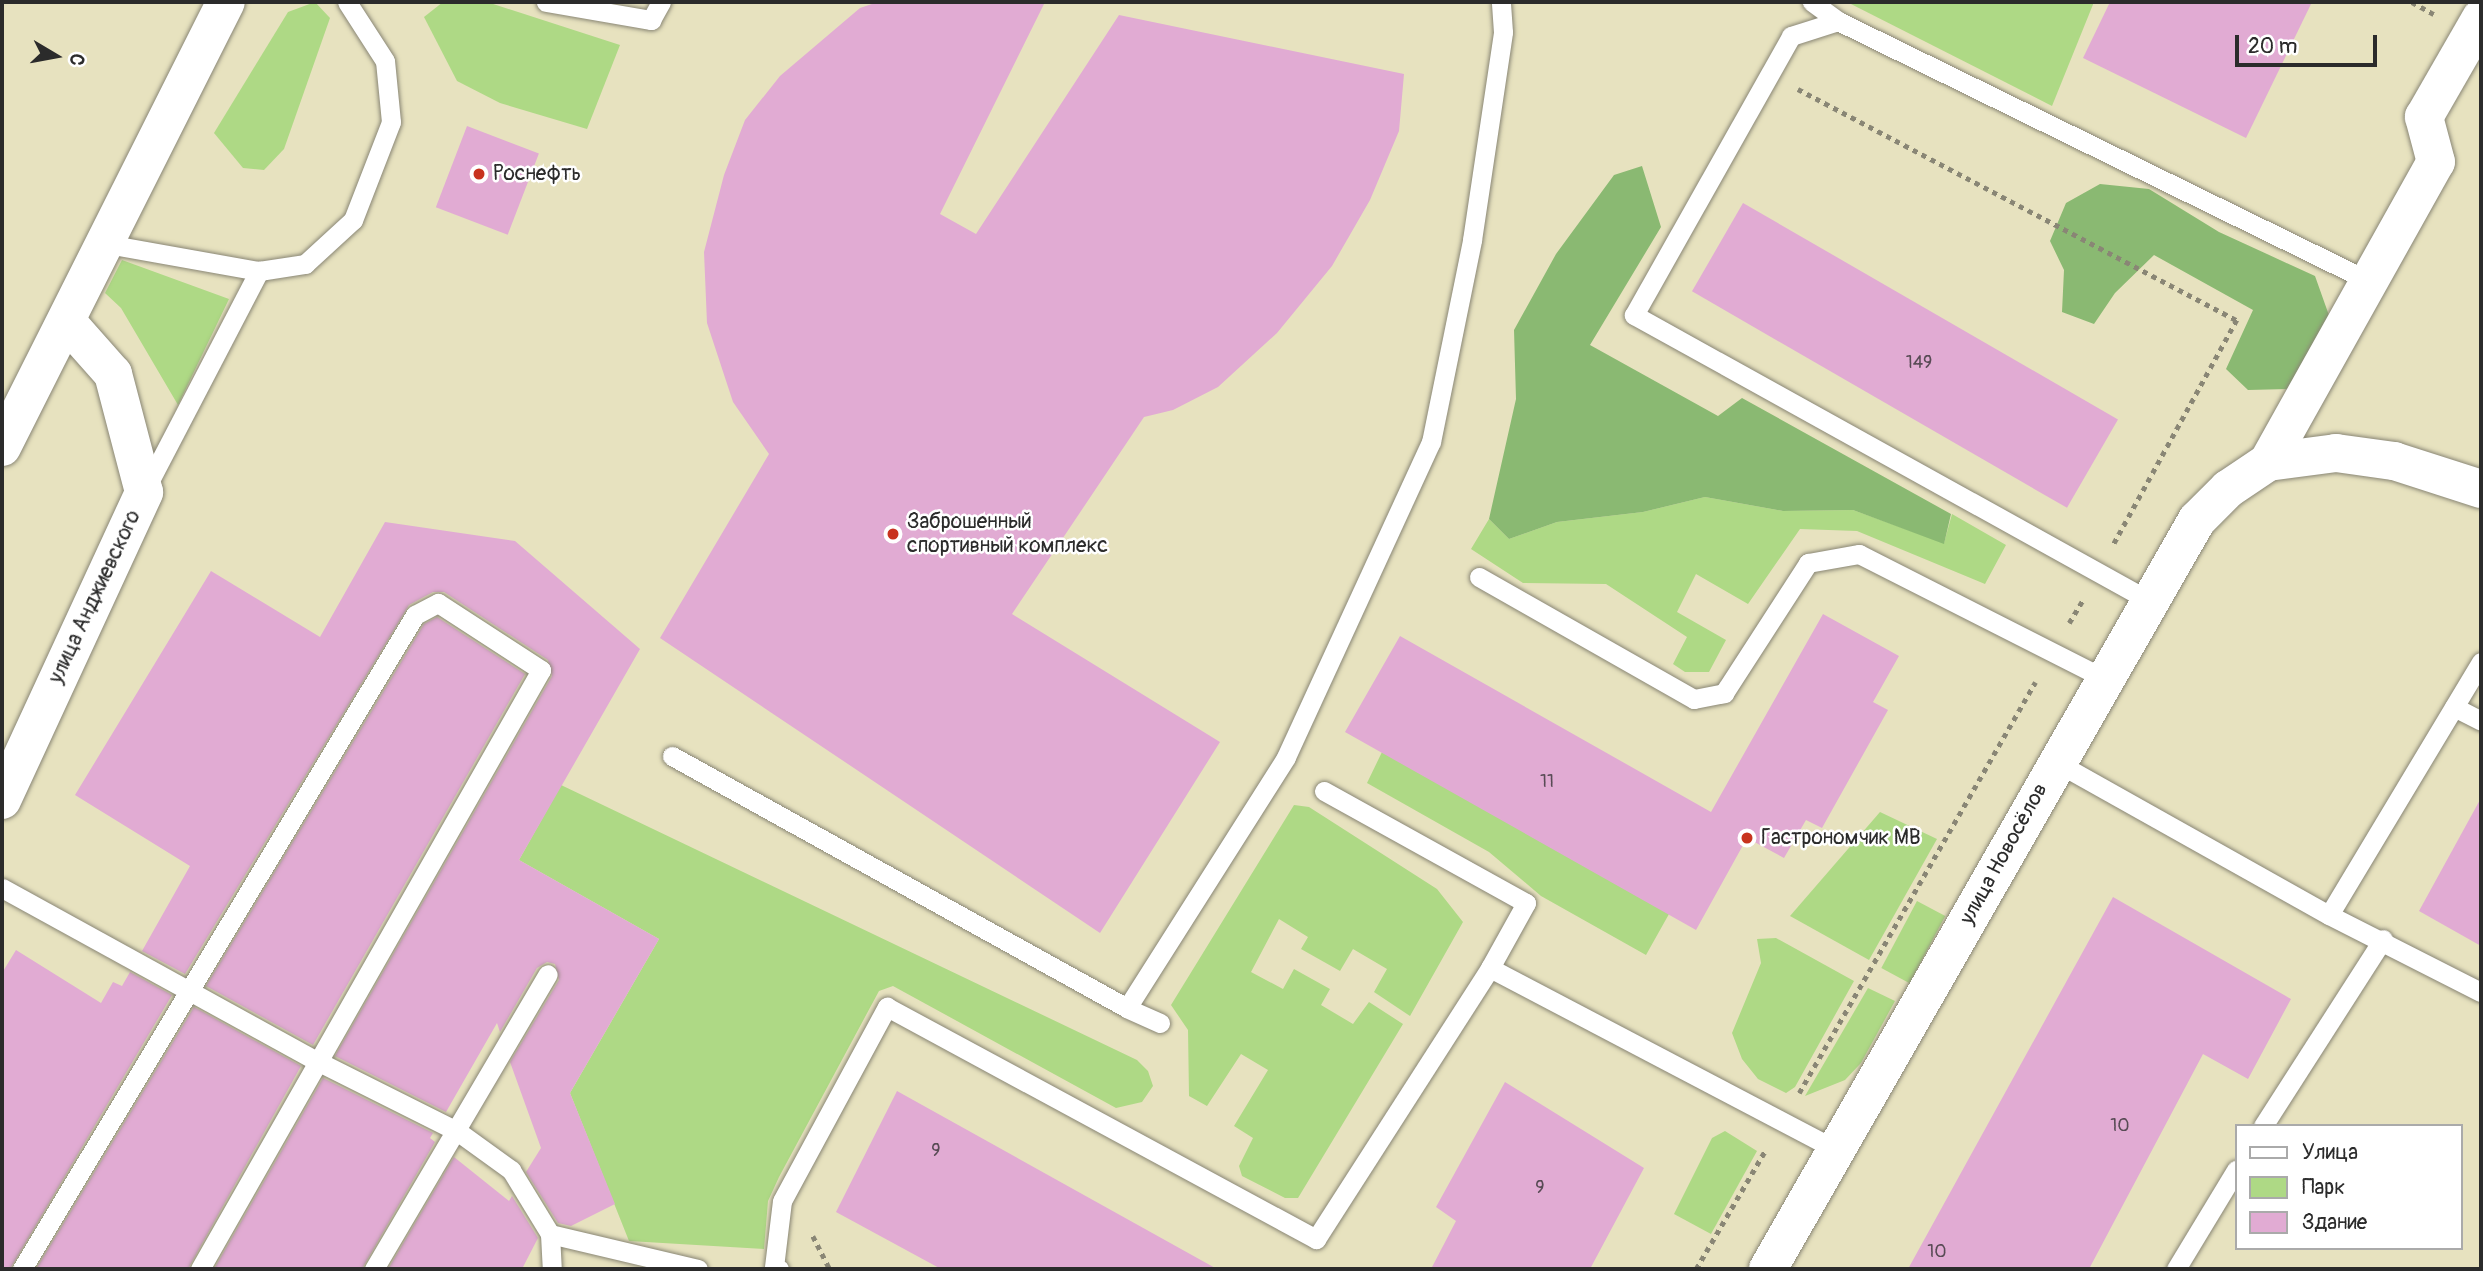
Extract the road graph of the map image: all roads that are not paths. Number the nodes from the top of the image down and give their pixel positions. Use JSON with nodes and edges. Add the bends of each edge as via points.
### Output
{"nodes":[{"id":1,"x":226,"y":2,"type":"edge"},
{"id":2,"x":347,"y":2,"type":"edge"},
{"id":3,"x":546,"y":2,"type":"edge"},
{"id":4,"x":661,"y":2,"type":"edge"},
{"id":5,"x":1501,"y":2,"type":"edge"},
{"id":6,"x":1812,"y":2,"type":"edge"},
{"id":7,"x":2481,"y":18,"type":"edge"},
{"id":8,"x":1838,"y":21,"type":"junction"},
{"id":9,"x":107,"y":244,"type":"junction"},
{"id":10,"x":260,"y":271,"type":"junction"},
{"id":11,"x":2369,"y":281,"type":"junction"},
{"id":12,"x":68,"y":322,"type":"junction"},
{"id":13,"x":2,"y":447,"type":"edge"},
{"id":14,"x":2268,"y":462,"type":"junction"},
{"id":15,"x":2481,"y":489,"type":"edge"},
{"id":16,"x":144,"y":492,"type":"junction"},
{"id":17,"x":1479,"y":577,"type":"dead end"},
{"id":18,"x":2148,"y":600,"type":"junction"},
{"id":19,"x":2481,"y":662,"type":"edge"},
{"id":20,"x":2105,"y":679,"type":"junction"},
{"id":21,"x":2454,"y":707,"type":"junction"},
{"id":22,"x":2481,"y":721,"type":"edge"},
{"id":23,"x":671,"y":756,"type":"dead end"},
{"id":24,"x":2056,"y":762,"type":"junction"},
{"id":25,"x":1324,"y":791,"type":"dead end"},
{"id":26,"x":2,"y":800,"type":"edge"},
{"id":27,"x":2,"y":888,"type":"edge"},
{"id":28,"x":2329,"y":915,"type":"junction"},
{"id":29,"x":2383,"y":939,"type":"junction"},
{"id":30,"x":1490,"y":968,"type":"junction"},
{"id":31,"x":548,"y":974,"type":"dead end"},
{"id":32,"x":191,"y":990,"type":"junction"},
{"id":33,"x":2481,"y":992,"type":"edge"},
{"id":34,"x":1127,"y":1008,"type":"junction"},
{"id":35,"x":1160,"y":1023,"type":"dead end"},
{"id":36,"x":319,"y":1062,"type":"junction"},
{"id":37,"x":2264,"y":1124,"type":"edge"},
{"id":38,"x":457,"y":1131,"type":"junction"},
{"id":39,"x":1837,"y":1150,"type":"junction"},
{"id":40,"x":2234,"y":1173,"type":"edge"},
{"id":41,"x":551,"y":1234,"type":"junction"},
{"id":42,"x":773,"y":1268,"type":"edge"},
{"id":43,"x":22,"y":1269,"type":"edge"},
{"id":44,"x":200,"y":1269,"type":"edge"},
{"id":45,"x":374,"y":1269,"type":"edge"},
{"id":46,"x":551,"y":1269,"type":"edge"},
{"id":47,"x":698,"y":1269,"type":"edge"},
{"id":48,"x":1768,"y":1269,"type":"edge"},
{"id":49,"x":2176,"y":1269,"type":"edge"}],
"edges":[{"from":1,"to":9,"type":"street"},
{"from":2,"to":10,"type":"lane","via":[[385,61],[391,122],[353,220],[305,264]]},
{"from":3,"to":4,"type":"lane","via":[[651,20]]},
{"from":5,"to":34,"type":"lane","via":[[1503,32],[1472,240],[1431,442],[1286,757]]},
{"from":6,"to":8,"type":"lane"},
{"from":7,"to":11,"type":"street","via":[[2424,117],[2436,162]]},
{"from":8,"to":11,"type":"lane"},
{"from":8,"to":18,"type":"lane","via":[[1791,36],[1634,315]]},
{"from":9,"to":10,"type":"lane"},
{"from":9,"to":12,"type":"street"},
{"from":10,"to":16,"type":"lane"},
{"from":11,"to":14,"type":"street"},
{"from":12,"to":13,"type":"street"},
{"from":12,"to":16,"type":"street","name":"улица Анджиевского","via":[[113,374]]},
{"from":14,"to":15,"type":"street","via":[[2336,453],[2394,461]]},
{"from":14,"to":18,"type":"street","name":"улица Новосёлов","via":[[2228,489],[2197,520]]},
{"from":16,"to":26,"type":"street","name":"улица Анджиевского"},
{"from":17,"to":20,"type":"lane","via":[[1695,699],[1724,693],[1808,563],[1859,554]]},
{"from":18,"to":20,"type":"street","name":"улица Новосёлов"},
{"from":19,"to":21,"type":"lane"},
{"from":20,"to":24,"type":"street","name":"улица Новосёлов"},
{"from":21,"to":22,"type":"lane"},
{"from":21,"to":28,"type":"lane"},
{"from":23,"to":34,"type":"lane"},
{"from":24,"to":28,"type":"lane"},
{"from":24,"to":39,"type":"street","name":"улица Новосёлов"},
{"from":25,"to":30,"type":"lane","via":[[1526,903]]},
{"from":27,"to":32,"type":"lane"},
{"from":28,"to":29,"type":"lane"},
{"from":29,"to":33,"type":"lane"},
{"from":29,"to":37,"type":"lane"},
{"from":30,"to":39,"type":"lane"},
{"from":30,"to":42,"type":"lane","via":[[1316,1239],[887,1007],[782,1201]]},
{"from":31,"to":38,"type":"lane"},
{"from":32,"to":36,"type":"lane"},
{"from":32,"to":36,"type":"lane","via":[[415,615],[438,603],[541,670]]},
{"from":32,"to":43,"type":"lane"},
{"from":34,"to":35,"type":"lane"},
{"from":36,"to":38,"type":"lane"},
{"from":36,"to":44,"type":"lane"},
{"from":38,"to":41,"type":"lane","via":[[511,1170]]},
{"from":38,"to":45,"type":"lane"},
{"from":39,"to":48,"type":"street","name":"улица Новосёлов"},
{"from":40,"to":49,"type":"lane"},
{"from":41,"to":46,"type":"lane"},
{"from":41,"to":47,"type":"lane"}]}
